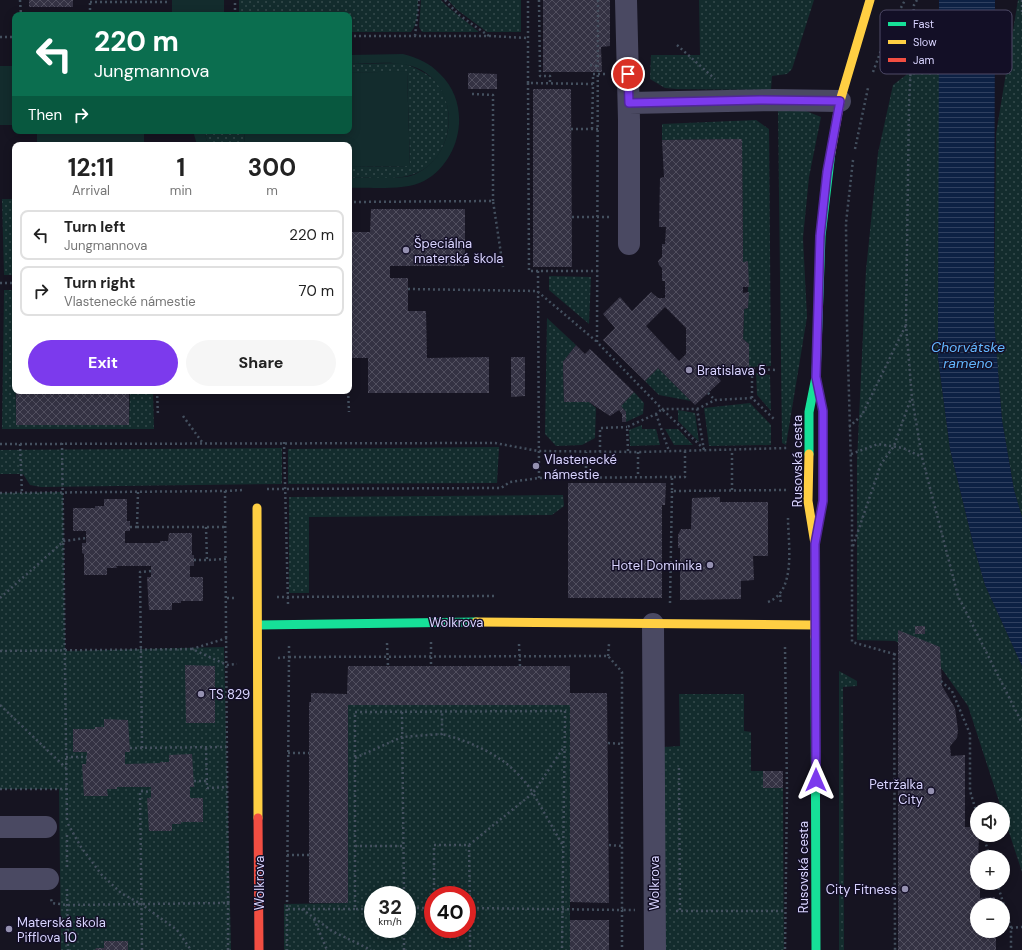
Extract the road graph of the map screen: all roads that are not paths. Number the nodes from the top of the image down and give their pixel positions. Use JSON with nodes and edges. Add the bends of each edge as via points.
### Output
{"nodes":[{"id":1,"x":626,"y":0,"type":"edge"},
{"id":2,"x":870,"y":0,"type":"edge"},
{"id":3,"x":840,"y":101,"type":"junction"},
{"id":4,"x":629,"y":103,"type":"junction"},
{"id":5,"x":629,"y":244,"type":"dead end"},
{"id":6,"x":816,"y":377,"type":"junction"},
{"id":7,"x":820,"y":398,"type":"dead end"},
{"id":8,"x":257,"y":508,"type":"dead end"},
{"id":9,"x":820,"y":516,"type":"dead end"},
{"id":10,"x":815,"y":544,"type":"junction"},
{"id":11,"x":258,"y":624,"type":"junction"},
{"id":12,"x":653,"y":624,"type":"junction"},
{"id":13,"x":815,"y":625,"type":"junction"},
{"id":14,"x":56,"y":824,"type":"road end"},
{"id":15,"x":0,"y":827,"type":"edge"},
{"id":16,"x":0,"y":879,"type":"edge"},
{"id":17,"x":48,"y":879,"type":"dead end"},
{"id":18,"x":260,"y":950,"type":"edge"},
{"id":19,"x":655,"y":950,"type":"edge"},
{"id":20,"x":816,"y":950,"type":"edge"}],
"edges":[{"from":1,"to":4,"type":"street"},
{"from":2,"to":3,"type":"street","name":"Rusovská cesta"},
{"from":3,"to":4,"type":"street","via":[[730,100]]},
{"from":3,"to":6,"type":"street","name":"Rusovská cesta","via":[[827,172],[820,236]]},
{"from":4,"to":5,"type":"street"},
{"from":6,"to":7,"type":"street","name":"Rusovská cesta"},
{"from":6,"to":10,"type":"street","name":"Rusovská cesta","via":[[809,412],[808,501]]},
{"from":8,"to":11,"type":"street","name":"Wolkrova"},
{"from":9,"to":10,"type":"street","name":"Rusovská cesta"},
{"from":10,"to":13,"type":"street","name":"Rusovská cesta"},
{"from":11,"to":12,"type":"street","name":"Wolkrova"},
{"from":11,"to":18,"type":"street","name":"Wolkrova"},
{"from":12,"to":13,"type":"street","name":"Wolkrova"},
{"from":12,"to":19,"type":"street","name":"Wolkrova"},
{"from":13,"to":20,"type":"street","name":"Rusovská cesta"},
{"from":14,"to":15,"type":"street"},
{"from":16,"to":17,"type":"street"}]}
